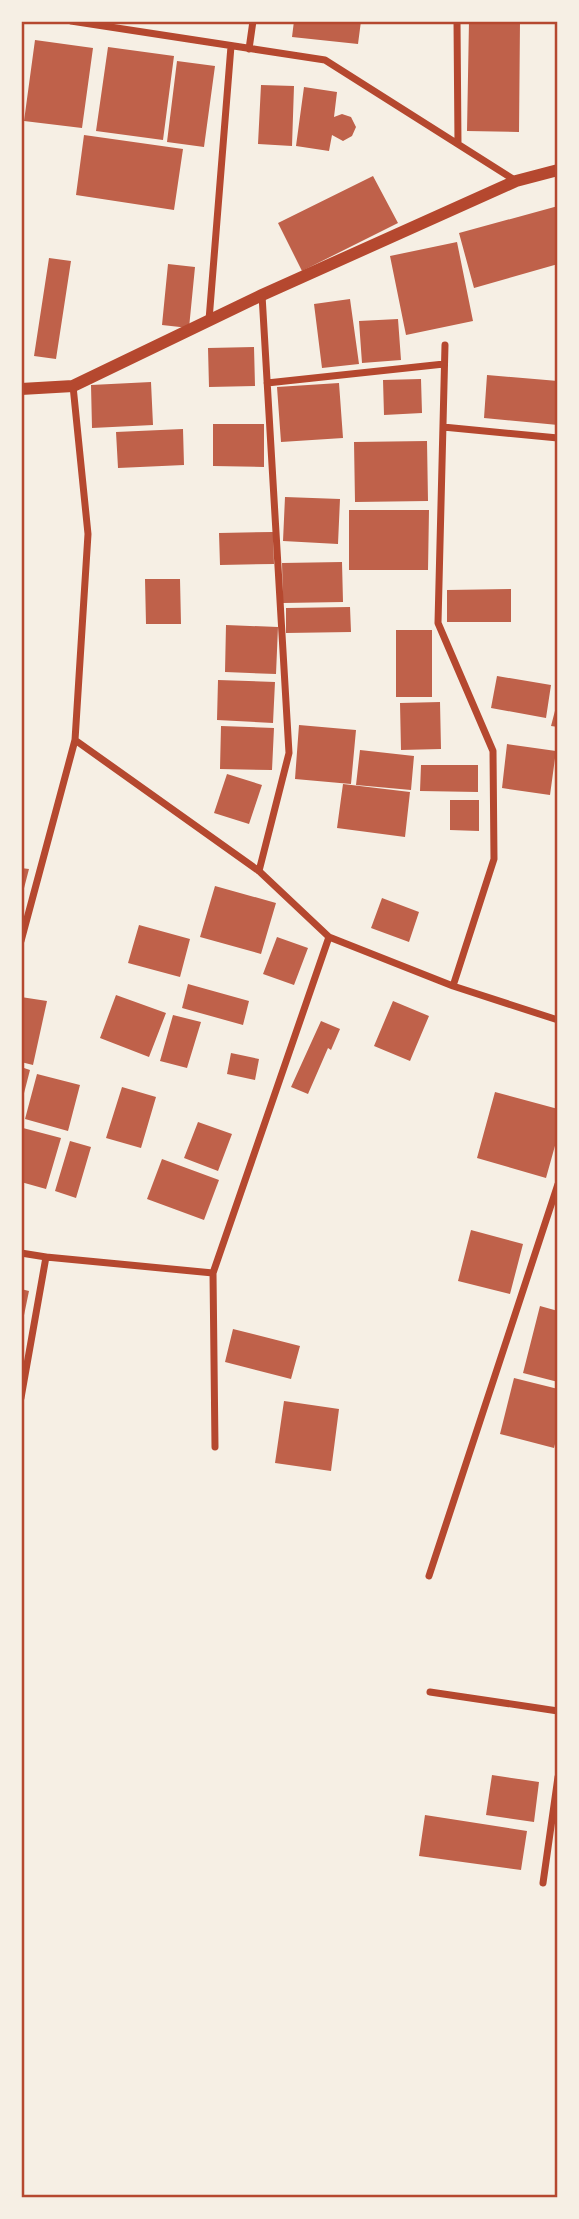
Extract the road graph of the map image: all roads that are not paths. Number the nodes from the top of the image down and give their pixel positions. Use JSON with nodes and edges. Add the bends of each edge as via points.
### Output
{"nodes":[{"id":1,"x":71,"y":21,"type":"edge"},
{"id":2,"x":253,"y":21,"type":"edge"},
{"id":3,"x":457,"y":21,"type":"edge"},
{"id":4,"x":231,"y":46,"type":"junction"},
{"id":5,"x":249,"y":48,"type":"junction"},
{"id":6,"x":458,"y":145,"type":"junction"},
{"id":7,"x":558,"y":170,"type":"edge"},
{"id":8,"x":516,"y":181,"type":"junction"},
{"id":9,"x":262,"y":295,"type":"junction"},
{"id":10,"x":209,"y":320,"type":"junction"},
{"id":11,"x":445,"y":345,"type":"dead end"},
{"id":12,"x":444,"y":364,"type":"junction"},
{"id":13,"x":267,"y":383,"type":"junction"},
{"id":14,"x":72,"y":386,"type":"junction"},
{"id":15,"x":21,"y":389,"type":"edge"},
{"id":16,"x":443,"y":427,"type":"junction"},
{"id":17,"x":558,"y":438,"type":"edge"},
{"id":18,"x":75,"y":740,"type":"junction"},
{"id":19,"x":259,"y":871,"type":"junction"},
{"id":20,"x":329,"y":936,"type":"junction"},
{"id":21,"x":21,"y":941,"type":"edge"},
{"id":22,"x":453,"y":986,"type":"junction"},
{"id":23,"x":558,"y":1020,"type":"edge"},
{"id":24,"x":558,"y":1184,"type":"edge"},
{"id":25,"x":21,"y":1253,"type":"edge"},
{"id":26,"x":46,"y":1257,"type":"junction"},
{"id":27,"x":214,"y":1273,"type":"junction"},
{"id":28,"x":21,"y":1398,"type":"edge"},
{"id":29,"x":215,"y":1447,"type":"dead end"},
{"id":30,"x":429,"y":1576,"type":"dead end"},
{"id":31,"x":430,"y":1692,"type":"dead end"},
{"id":32,"x":558,"y":1711,"type":"edge"},
{"id":33,"x":558,"y":1777,"type":"edge"},
{"id":34,"x":543,"y":1883,"type":"dead end"}],
"edges":[{"from":1,"to":4,"type":"street"},
{"from":2,"to":5,"type":"street"},
{"from":3,"to":6,"type":"street"},
{"from":4,"to":5,"type":"street"},
{"from":4,"to":10,"type":"street"},
{"from":5,"to":6,"type":"street","via":[[325,60]]},
{"from":6,"to":8,"type":"street"},
{"from":7,"to":8,"type":"street"},
{"from":8,"to":9,"type":"street"},
{"from":9,"to":10,"type":"street"},
{"from":9,"to":13,"type":"street"},
{"from":10,"to":14,"type":"street"},
{"from":11,"to":12,"type":"street"},
{"from":12,"to":13,"type":"street"},
{"from":12,"to":16,"type":"street"},
{"from":13,"to":19,"type":"street","via":[[289,753]]},
{"from":14,"to":15,"type":"street"},
{"from":14,"to":18,"type":"street","via":[[88,534]]},
{"from":16,"to":17,"type":"street"},
{"from":16,"to":22,"type":"street","via":[[438,623],[493,751],[494,859]]},
{"from":18,"to":19,"type":"street"},
{"from":18,"to":21,"type":"street"},
{"from":19,"to":20,"type":"street"},
{"from":20,"to":22,"type":"street"},
{"from":20,"to":27,"type":"street"},
{"from":22,"to":23,"type":"street"},
{"from":24,"to":30,"type":"street"},
{"from":25,"to":26,"type":"street"},
{"from":26,"to":27,"type":"street"},
{"from":26,"to":28,"type":"street"},
{"from":27,"to":29,"type":"street"},
{"from":31,"to":32,"type":"street"},
{"from":33,"to":34,"type":"street"}]}
